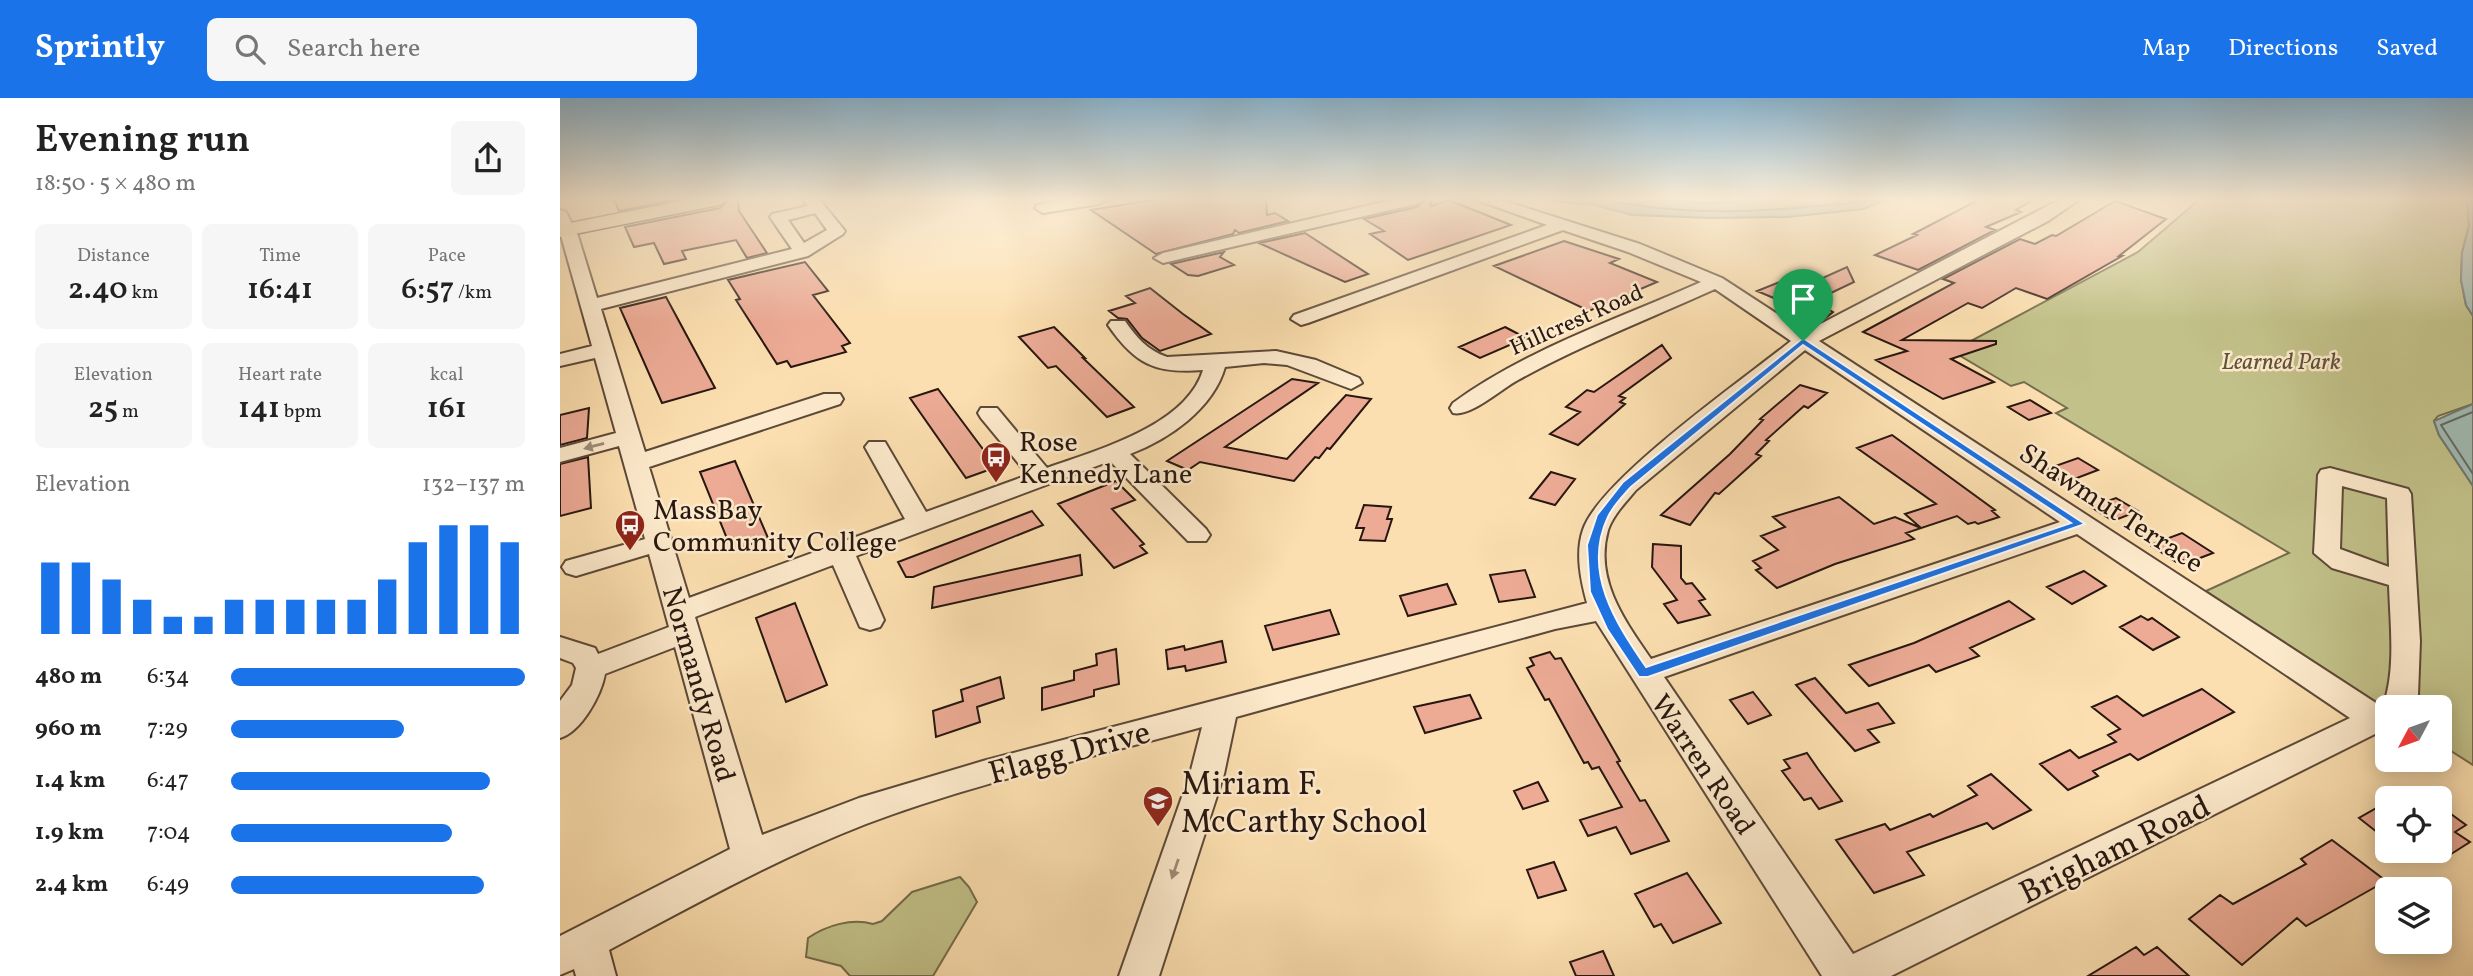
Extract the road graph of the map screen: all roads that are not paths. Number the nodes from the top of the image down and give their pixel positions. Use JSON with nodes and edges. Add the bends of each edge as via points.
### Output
{"nodes":[{"id":1,"x":568,"y":240,"type":"edge"},
{"id":2,"x":794,"y":240,"type":"edge"},
{"id":3,"x":822,"y":240,"type":"edge"},
{"id":4,"x":1240,"y":240,"type":"edge"},
{"id":5,"x":1520,"y":240,"type":"edge"},
{"id":6,"x":1609,"y":240,"type":"edge"},
{"id":7,"x":1999,"y":240,"type":"edge"},
{"id":8,"x":803,"y":252,"type":"junction"},
{"id":9,"x":1163,"y":258,"type":"dead end"},
{"id":10,"x":1716,"y":282,"type":"junction"},
{"id":11,"x":590,"y":306,"type":"junction"},
{"id":12,"x":1301,"y":319,"type":"dead end"},
{"id":13,"x":1118,"y":325,"type":"dead end"},
{"id":14,"x":1803,"y":341,"type":"junction"},
{"id":15,"x":603,"y":351,"type":"junction"},
{"id":16,"x":560,"y":360,"type":"edge"},
{"id":17,"x":1215,"y":364,"type":"junction"},
{"id":18,"x":1351,"y":383,"type":"dead end"},
{"id":19,"x":832,"y":399,"type":"dead end"},
{"id":20,"x":1461,"y":408,"type":"dead end"},
{"id":21,"x":989,"y":413,"type":"dead end"},
{"id":22,"x":628,"y":437,"type":"junction"},
{"id":23,"x":877,"y":447,"type":"dead end"},
{"id":24,"x":1115,"y":452,"type":"junction"},
{"id":25,"x":560,"y":455,"type":"edge"},
{"id":26,"x":636,"y":463,"type":"junction"},
{"id":27,"x":1043,"y":478,"type":"junction"},
{"id":28,"x":920,"y":524,"type":"junction"},
{"id":29,"x":2080,"y":524,"type":"junction"},
{"id":30,"x":1197,"y":535,"type":"dead end"},
{"id":31,"x":659,"y":543,"type":"junction"},
{"id":32,"x":841,"y":553,"type":"junction"},
{"id":33,"x":576,"y":567,"type":"dead end"},
{"id":34,"x":2402,"y":580,"type":"dead end"},
{"id":35,"x":1603,"y":610,"type":"junction"},
{"id":36,"x":870,"y":620,"type":"dead end"},
{"id":37,"x":682,"y":622,"type":"junction"},
{"id":38,"x":560,"y":648,"type":"edge"},
{"id":39,"x":591,"y":668,"type":"junction"},
{"id":40,"x":1643,"y":673,"type":"junction"},
{"id":41,"x":2403,"y":695,"type":"edge"},
{"id":42,"x":1222,"y":709,"type":"junction"},
{"id":43,"x":2375,"y":709,"type":"edge"},
{"id":44,"x":2375,"y":723,"type":"edge"},
{"id":45,"x":560,"y":726,"type":"edge"},
{"id":46,"x":750,"y":856,"type":"junction"},
{"id":47,"x":581,"y":958,"type":"edge"},
{"id":48,"x":1139,"y":976,"type":"edge"},
{"id":49,"x":1847,"y":976,"type":"edge"}],
"edges":[{"from":1,"to":11,"type":"street","name":"Normandy Road"},
{"from":2,"to":8,"type":"street"},
{"from":3,"to":8,"type":"street"},
{"from":4,"to":9,"type":"street"},
{"from":5,"to":12,"type":"street"},
{"from":6,"to":10,"type":"street","name":"Shawmut Terrace"},
{"from":7,"to":14,"type":"street","name":"Warren Road"},
{"from":8,"to":11,"type":"street"},
{"from":10,"to":14,"type":"street","name":"Shawmut Terrace"},
{"from":10,"to":20,"type":"street","name":"Hillcrest Road","via":[[1530,365]]},
{"from":11,"to":15,"type":"street","name":"Normandy Road"},
{"from":13,"to":17,"type":"street","via":[[1132,347],[1155,362]]},
{"from":14,"to":29,"type":"street","name":"Shawmut Terrace"},
{"from":14,"to":35,"type":"street","name":"Warren Road","via":[[1614,499],[1592,545],[1593,575]]},
{"from":15,"to":16,"type":"street"},
{"from":15,"to":22,"type":"street","name":"Normandy Road"},
{"from":17,"to":18,"type":"street","via":[[1261,356],[1285,358]]},
{"from":17,"to":24,"type":"street","via":[[1203,391],[1174,419]]},
{"from":19,"to":26,"type":"street"},
{"from":21,"to":27,"type":"street"},
{"from":22,"to":25,"type":"street","one_way":true},
{"from":22,"to":26,"type":"street","name":"Normandy Road"},
{"from":23,"to":28,"type":"street"},
{"from":24,"to":27,"type":"street"},
{"from":24,"to":30,"type":"street"},
{"from":26,"to":31,"type":"street","name":"Normandy Road"},
{"from":27,"to":28,"type":"street"},
{"from":28,"to":32,"type":"street"},
{"from":29,"to":40,"type":"street"},
{"from":29,"to":43,"type":"street","name":"Shawmut Terrace"},
{"from":31,"to":33,"type":"street"},
{"from":31,"to":37,"type":"street","name":"Normandy Road"},
{"from":32,"to":36,"type":"street"},
{"from":32,"to":37,"type":"street"},
{"from":34,"to":41,"type":"street"},
{"from":35,"to":40,"type":"street","name":"Warren Road"},
{"from":35,"to":42,"type":"street","name":"Flagg Drive"},
{"from":37,"to":39,"type":"street"},
{"from":37,"to":46,"type":"street","name":"Normandy Road"},
{"from":38,"to":39,"type":"street","via":[[584,656]]},
{"from":39,"to":45,"type":"street","via":[[587,687]]},
{"from":40,"to":49,"type":"street","name":"Warren Road"},
{"from":42,"to":46,"type":"street","name":"Flagg Drive","via":[[925,791]]},
{"from":42,"to":48,"type":"street","one_way":true,"via":[[1207,774]]},
{"from":44,"to":49,"type":"street","name":"Brigham Road"},
{"from":46,"to":47,"type":"street","name":"Flagg Drive"}]}
